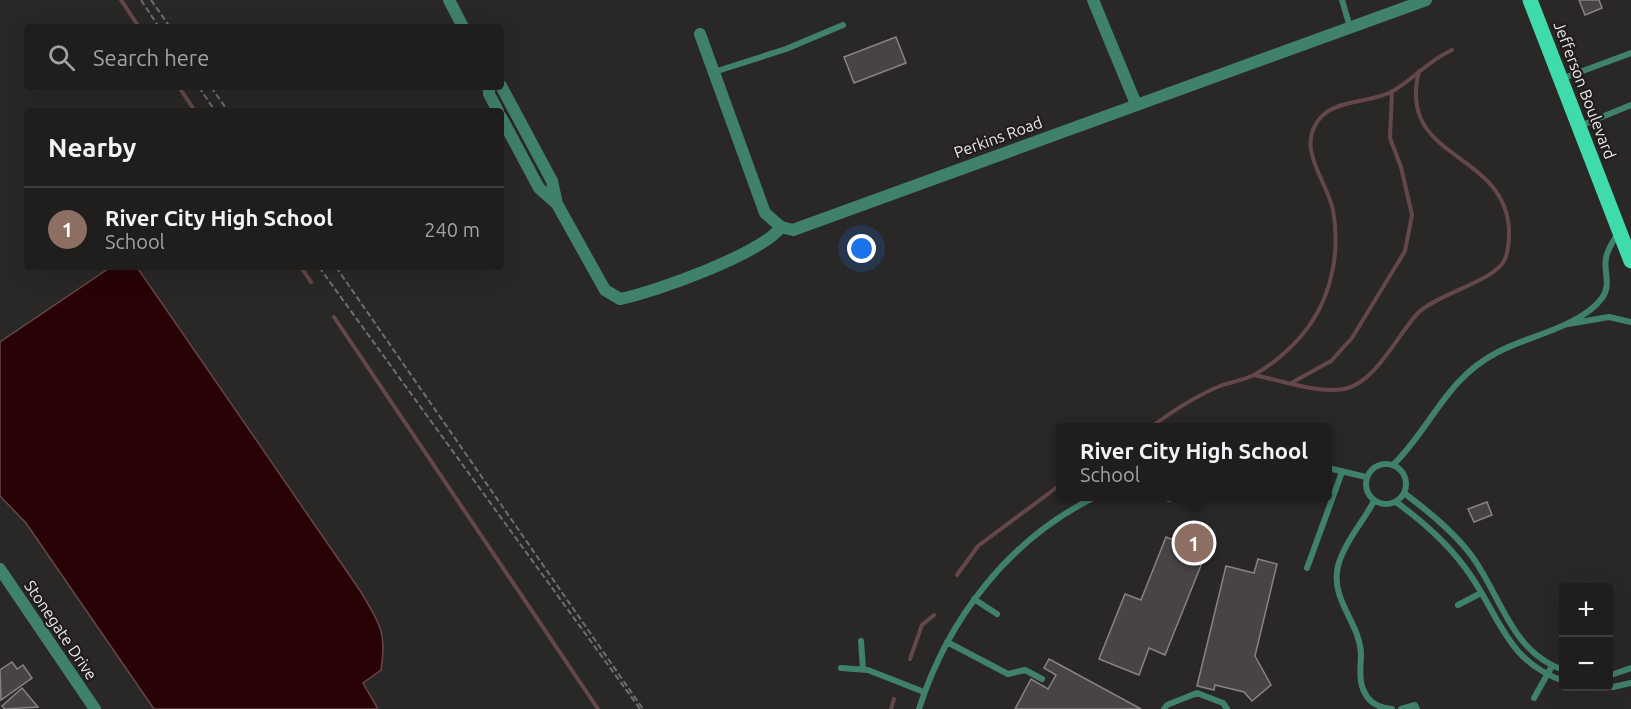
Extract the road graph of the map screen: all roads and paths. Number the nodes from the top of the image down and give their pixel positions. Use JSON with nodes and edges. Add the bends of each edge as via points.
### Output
{"nodes":[{"id":1,"x":141,"y":0,"type":"edge"},
{"id":2,"x":151,"y":0,"type":"edge"},
{"id":3,"x":449,"y":0,"type":"edge"},
{"id":4,"x":1093,"y":0,"type":"edge"},
{"id":5,"x":1342,"y":0,"type":"edge"},
{"id":6,"x":1426,"y":0,"type":"edge"},
{"id":7,"x":1530,"y":0,"type":"edge"},
{"id":8,"x":157,"y":24,"type":"edge"},
{"id":9,"x":168,"y":24,"type":"edge"},
{"id":10,"x":461,"y":24,"type":"edge"},
{"id":11,"x":843,"y":25,"type":"dead end"},
{"id":12,"x":1350,"y":27,"type":"junction"},
{"id":13,"x":700,"y":34,"type":"dead end"},
{"id":14,"x":1631,"y":53,"type":"edge"},
{"id":15,"x":714,"y":72,"type":"junction"},
{"id":16,"x":1561,"y":79,"type":"junction"},
{"id":17,"x":201,"y":90,"type":"edge"},
{"id":18,"x":213,"y":90,"type":"edge"},
{"id":19,"x":489,"y":90,"type":"edge"},
{"id":20,"x":503,"y":90,"type":"edge"},
{"id":21,"x":1136,"y":104,"type":"junction"},
{"id":22,"x":1631,"y":105,"type":"edge"},
{"id":23,"x":213,"y":108,"type":"edge"},
{"id":24,"x":226,"y":108,"type":"edge"},
{"id":25,"x":496,"y":108,"type":"edge"},
{"id":26,"x":504,"y":123,"type":"edge"},
{"id":27,"x":1579,"y":127,"type":"junction"},
{"id":28,"x":557,"y":204,"type":"junction"},
{"id":29,"x":780,"y":227,"type":"junction"},
{"id":30,"x":1619,"y":230,"type":"junction"},
{"id":31,"x":1631,"y":261,"type":"edge"},
{"id":32,"x":321,"y":270,"type":"edge"},
{"id":33,"x":338,"y":270,"type":"edge"},
{"id":34,"x":1631,"y":322,"type":"edge"},
{"id":35,"x":1564,"y":324,"type":"junction"},
{"id":36,"x":1393,"y":465,"type":"junction"},
{"id":37,"x":1332,"y":469,"type":"edge"},
{"id":38,"x":1342,"y":472,"type":"junction"},
{"id":39,"x":1366,"y":477,"type":"junction"},
{"id":40,"x":1404,"y":494,"type":"junction"},
{"id":41,"x":1332,"y":500,"type":"edge"},
{"id":42,"x":1089,"y":501,"type":"edge"},
{"id":43,"x":1332,"y":501,"type":"edge"},
{"id":44,"x":1374,"y":501,"type":"junction"},
{"id":45,"x":1395,"y":502,"type":"junction"},
{"id":46,"x":1308,"y":568,"type":"dead end"},
{"id":47,"x":0,"y":569,"type":"edge"},
{"id":48,"x":1481,"y":592,"type":"junction"},
{"id":49,"x":974,"y":599,"type":"junction"},
{"id":50,"x":1458,"y":605,"type":"dead end"},
{"id":51,"x":997,"y":614,"type":"dead end"},
{"id":52,"x":861,"y":641,"type":"dead end"},
{"id":53,"x":947,"y":642,"type":"junction"},
{"id":54,"x":1552,"y":666,"type":"junction"},
{"id":55,"x":841,"y":668,"type":"dead end"},
{"id":56,"x":863,"y":669,"type":"junction"},
{"id":57,"x":1559,"y":669,"type":"edge"},
{"id":58,"x":1631,"y":669,"type":"edge"},
{"id":59,"x":1613,"y":674,"type":"edge"},
{"id":60,"x":1547,"y":675,"type":"junction"},
{"id":61,"x":1042,"y":678,"type":"dead end"},
{"id":62,"x":1559,"y":680,"type":"edge"},
{"id":63,"x":1631,"y":683,"type":"edge"},
{"id":64,"x":1613,"y":687,"type":"edge"},
{"id":65,"x":924,"y":692,"type":"junction"},
{"id":66,"x":1534,"y":698,"type":"dead end"},
{"id":67,"x":95,"y":709,"type":"edge"},
{"id":68,"x":641,"y":709,"type":"edge"},
{"id":69,"x":919,"y":709,"type":"edge"},
{"id":70,"x":1164,"y":709,"type":"edge"},
{"id":71,"x":1227,"y":709,"type":"edge"},
{"id":72,"x":1392,"y":709,"type":"edge"},
{"id":73,"x":1401,"y":709,"type":"edge"},
{"id":74,"x":1417,"y":709,"type":"edge"}],
"edges":[{"from":1,"to":8,"type":"path"},
{"from":2,"to":9,"type":"path"},
{"from":3,"to":10,"type":"street"},
{"from":4,"to":21,"type":"street"},
{"from":5,"to":12,"type":"lane"},
{"from":6,"to":12,"type":"street","name":"Perkins Road"},
{"from":7,"to":16,"type":"main road","name":"Jefferson Boulevard"},
{"from":11,"to":15,"type":"lane","via":[[786,49]]},
{"from":12,"to":21,"type":"street","name":"Perkins Road"},
{"from":13,"to":15,"type":"street"},
{"from":14,"to":16,"type":"lane"},
{"from":15,"to":29,"type":"street","via":[[765,213]]},
{"from":16,"to":27,"type":"main road","name":"Jefferson Boulevard"},
{"from":17,"to":23,"type":"path"},
{"from":18,"to":24,"type":"path"},
{"from":19,"to":25,"type":"street"},
{"from":20,"to":28,"type":"street","via":[[552,181]]},
{"from":21,"to":29,"type":"street","name":"Perkins Road","via":[[793,230]]},
{"from":22,"to":27,"type":"lane"},
{"from":26,"to":28,"type":"street","via":[[538,188]]},
{"from":27,"to":30,"type":"main road","name":"Jefferson Boulevard"},
{"from":28,"to":29,"type":"street","via":[[605,290],[620,298],[643,294],[741,255],[774,236]]},
{"from":30,"to":31,"type":"main road","name":"Jefferson Boulevard"},
{"from":30,"to":35,"type":"lane","via":[[1606,257],[1608,277],[1604,295],[1590,309]]},
{"from":32,"to":68,"type":"path"},
{"from":33,"to":68,"type":"path"},
{"from":34,"to":35,"type":"lane","via":[[1609,316]]},
{"from":35,"to":36,"type":"lane","via":[[1496,353],[1465,375]]},
{"from":36,"to":39,"type":"lane","via":[[1380,464]]},
{"from":36,"to":40,"type":"lane","via":[[1404,474]]},
{"from":37,"to":38,"type":"lane"},
{"from":38,"to":39,"type":"lane"},
{"from":38,"to":41,"type":"lane"},
{"from":39,"to":44,"type":"lane","via":[[1366,490]]},
{"from":40,"to":45,"type":"lane"},
{"from":40,"to":54,"type":"lane","via":[[1446,527],[1470,554],[1525,647]]},
{"from":42,"to":49,"type":"lane","via":[[1036,535]]},
{"from":43,"to":46,"type":"lane"},
{"from":44,"to":45,"type":"lane"},
{"from":44,"to":72,"type":"lane","via":[[1338,564],[1336,584],[1361,652],[1359,677],[1363,687],[1368,698],[1380,707]]},
{"from":45,"to":48,"type":"lane","via":[[1453,551]]},
{"from":47,"to":67,"type":"street","name":"Stonegate Drive"},
{"from":48,"to":50,"type":"lane"},
{"from":48,"to":60,"type":"lane","via":[[1511,646]]},
{"from":49,"to":51,"type":"lane"},
{"from":49,"to":53,"type":"lane"},
{"from":52,"to":56,"type":"lane"},
{"from":53,"to":61,"type":"lane","via":[[1008,674],[1024,670]]},
{"from":53,"to":65,"type":"lane"},
{"from":54,"to":57,"type":"lane"},
{"from":54,"to":60,"type":"lane"},
{"from":55,"to":56,"type":"lane"},
{"from":56,"to":65,"type":"lane"},
{"from":58,"to":59,"type":"lane"},
{"from":60,"to":62,"type":"lane"},
{"from":60,"to":66,"type":"lane"},
{"from":63,"to":64,"type":"lane"},
{"from":65,"to":69,"type":"lane"},
{"from":70,"to":71,"type":"lane","via":[[1197,693],[1223,703]]},
{"from":73,"to":74,"type":"lane","via":[[1415,705]]}]}
